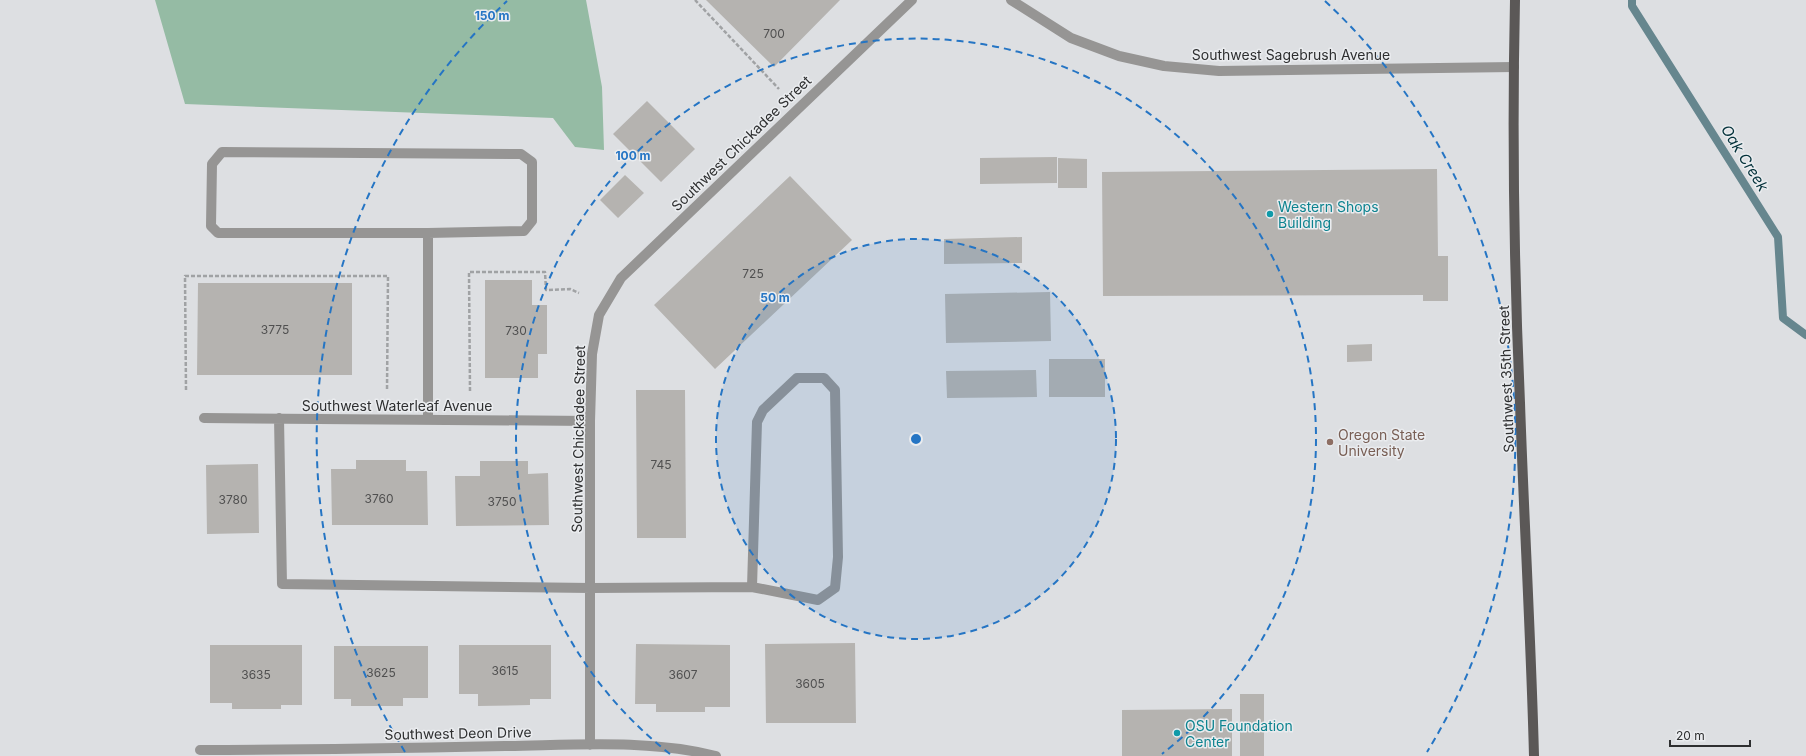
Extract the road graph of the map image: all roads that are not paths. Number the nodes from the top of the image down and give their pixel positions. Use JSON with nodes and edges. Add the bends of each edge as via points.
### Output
{"nodes":[{"id":1,"x":912,"y":0,"type":"edge"},
{"id":2,"x":1010,"y":0,"type":"edge"},
{"id":3,"x":1515,"y":0,"type":"edge"},
{"id":4,"x":1514,"y":67,"type":"junction"},
{"id":5,"x":428,"y":233,"type":"junction"},
{"id":6,"x":204,"y":418,"type":"dead end"},
{"id":7,"x":279,"y":418,"type":"junction"},
{"id":8,"x":428,"y":420,"type":"junction"},
{"id":9,"x":590,"y":421,"type":"junction"},
{"id":10,"x":752,"y":587,"type":"junction"},
{"id":11,"x":591,"y":588,"type":"junction"},
{"id":12,"x":590,"y":745,"type":"junction"},
{"id":13,"x":200,"y":750,"type":"dead end"},
{"id":14,"x":716,"y":756,"type":"edge"},
{"id":15,"x":1534,"y":756,"type":"edge"}],
"edges":[{"from":1,"to":9,"type":"street","name":"Southwest Chickadee Street","via":[[621,278],[607,298],[597,321],[592,354]]},
{"from":2,"to":4,"type":"street","name":"Southwest Sagebrush Avenue","via":[[1071,38],[1119,56],[1164,66],[1219,71]]},
{"from":3,"to":4,"type":"main road","name":"Southwest 35th Street"},
{"from":4,"to":15,"type":"main road","name":"Southwest 35th Street","via":[[1519,401]]},
{"from":5,"to":5,"type":"street","via":[[218,233],[211,226],[212,164],[222,152],[521,154],[532,162],[532,221],[524,231]]},
{"from":5,"to":8,"type":"street"},
{"from":6,"to":7,"type":"street","name":"Southwest Waterleaf Avenue"},
{"from":7,"to":8,"type":"street","name":"Southwest Waterleaf Avenue"},
{"from":7,"to":11,"type":"street","via":[[282,584]]},
{"from":8,"to":9,"type":"street","name":"Southwest Waterleaf Avenue"},
{"from":9,"to":11,"type":"street","name":"Southwest Chickadee Street"},
{"from":10,"to":10,"type":"street","via":[[818,600],[835,588],[838,557],[835,390],[824,378],[797,378],[763,410],[757,422]]},
{"from":10,"to":11,"type":"street"},
{"from":11,"to":12,"type":"street","name":"Southwest Chickadee Street"},
{"from":12,"to":13,"type":"street","name":"Southwest Deon Drive"},
{"from":12,"to":14,"type":"street","name":"Southwest Deon Drive","via":[[657,746]]}]}
